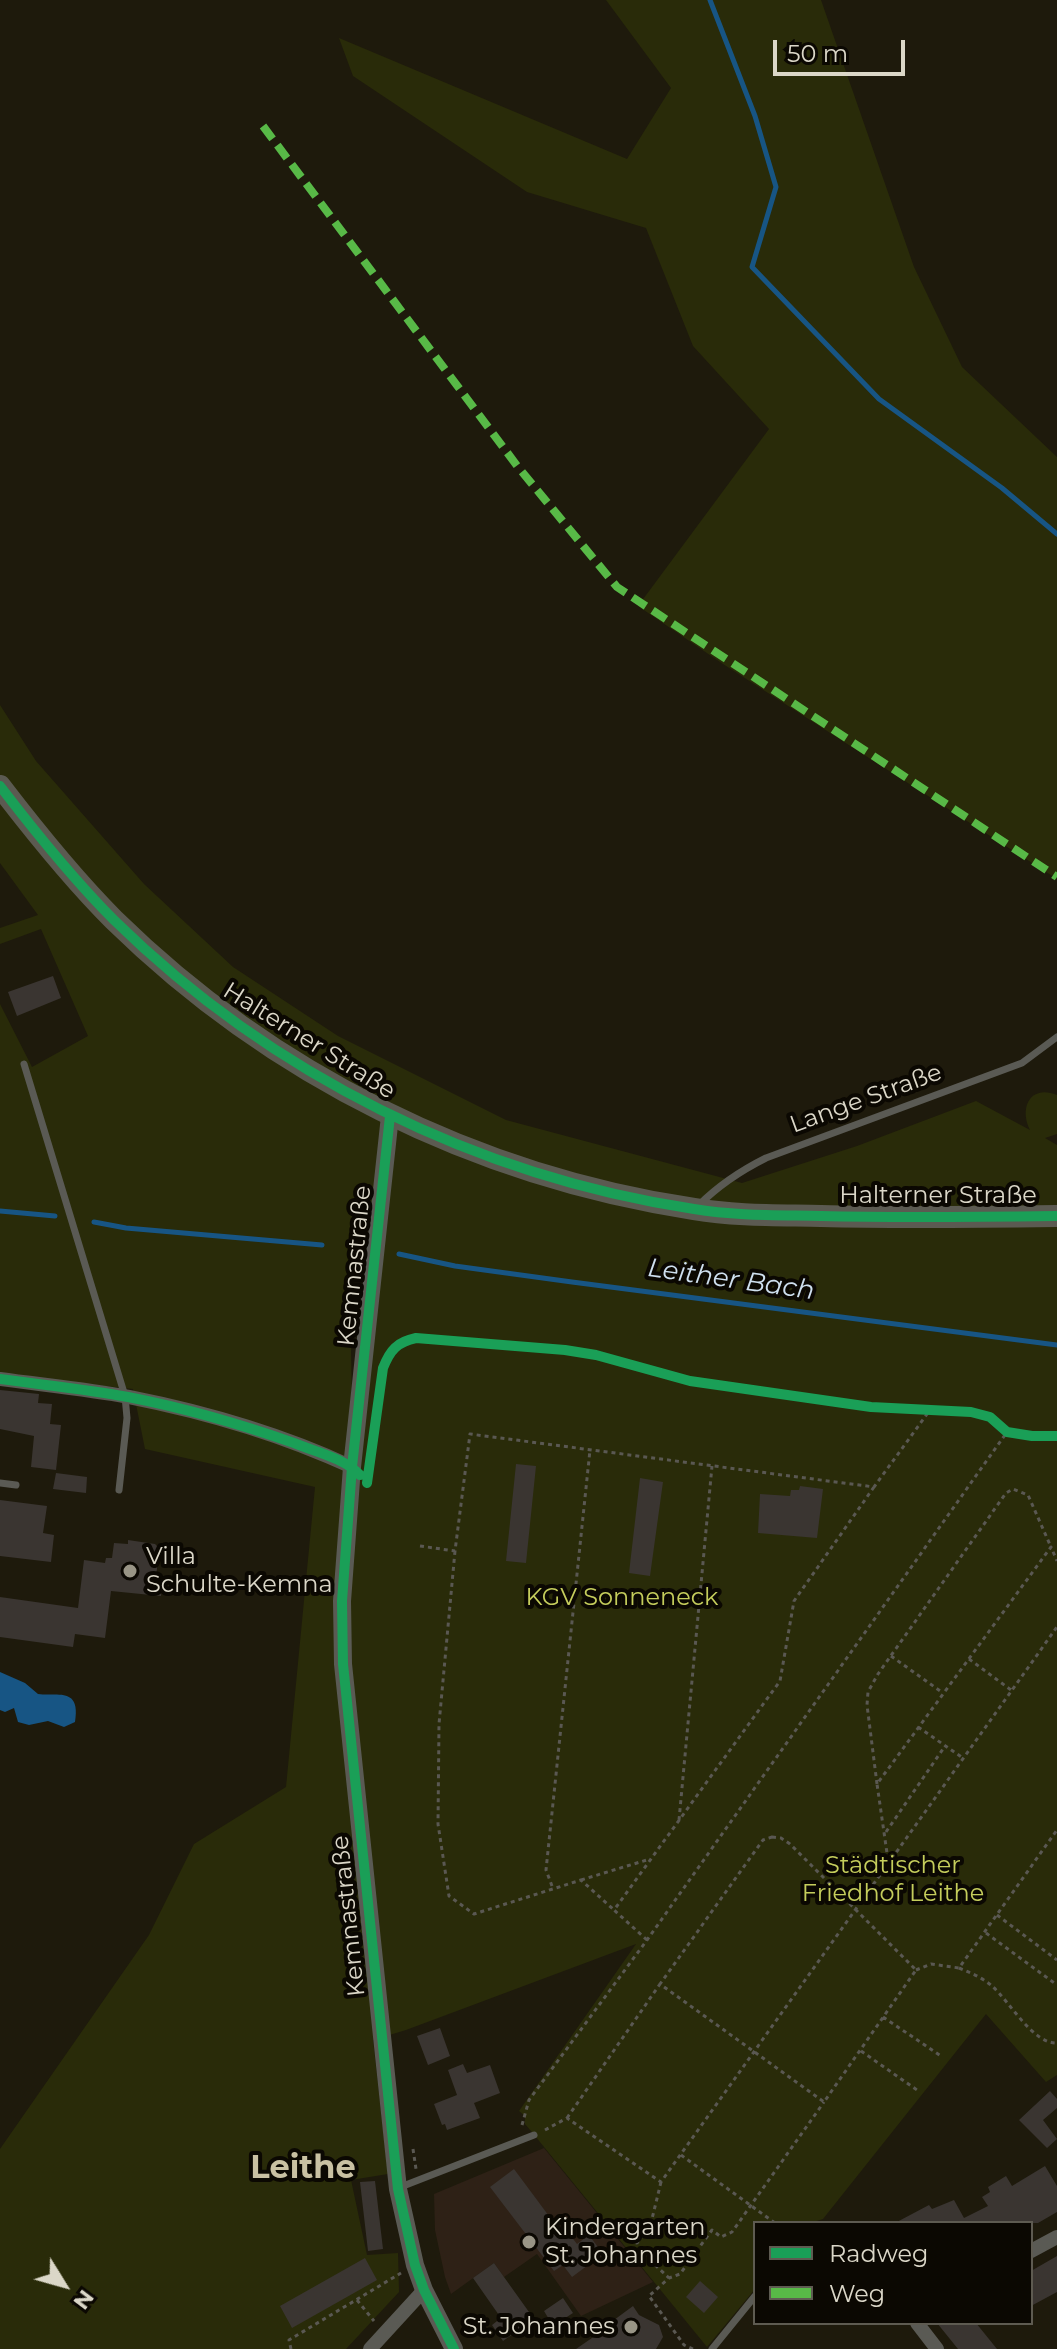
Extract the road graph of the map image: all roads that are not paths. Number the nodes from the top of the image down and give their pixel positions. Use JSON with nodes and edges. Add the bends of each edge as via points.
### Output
{"nodes":[{"id":1,"x":0,"y":786,"type":"edge"},
{"id":2,"x":1057,"y":1037,"type":"edge"},
{"id":3,"x":24,"y":1064,"type":"dead end"},
{"id":4,"x":390,"y":1116,"type":"junction"},
{"id":5,"x":695,"y":1209,"type":"junction"},
{"id":6,"x":1057,"y":1216,"type":"edge"},
{"id":7,"x":0,"y":1379,"type":"edge"},
{"id":8,"x":125,"y":1396,"type":"junction"},
{"id":9,"x":352,"y":1467,"type":"junction"},
{"id":10,"x":0,"y":1483,"type":"edge"},
{"id":11,"x":16,"y":1485,"type":"dead end"},
{"id":12,"x":119,"y":1490,"type":"dead end"},
{"id":13,"x":534,"y":2135,"type":"road end"},
{"id":14,"x":398,"y":2189,"type":"junction"},
{"id":15,"x":1057,"y":2237,"type":"edge"},
{"id":16,"x":1033,"y":2250,"type":"edge"},
{"id":17,"x":424,"y":2290,"type":"junction"},
{"id":18,"x":753,"y":2298,"type":"edge"},
{"id":19,"x":919,"y":2325,"type":"edge"},
{"id":20,"x":370,"y":2349,"type":"edge"},
{"id":21,"x":454,"y":2349,"type":"edge"},
{"id":22,"x":712,"y":2349,"type":"edge"},
{"id":23,"x":937,"y":2349,"type":"edge"}],
"edges":[{"from":1,"to":4,"type":"main road","name":"Halterner Straße","via":[[77,881],[165,965],[268,1044]]},
{"from":2,"to":5,"type":"lane","name":"Lange Straße","via":[[1022,1063],[766,1158],[726,1181]]},
{"from":3,"to":8,"type":"lane"},
{"from":4,"to":5,"type":"main road","name":"Halterner Straße","via":[[555,1179]]},
{"from":4,"to":9,"type":"street","name":"Kemnastraße"},
{"from":5,"to":6,"type":"main road","name":"Halterner Straße","via":[[792,1216]]},
{"from":7,"to":8,"type":"street"},
{"from":8,"to":9,"type":"street","via":[[254,1429]]},
{"from":8,"to":12,"type":"lane"},
{"from":9,"to":14,"type":"street","name":"Kemnastraße","via":[[343,1664]]},
{"from":10,"to":11,"type":"lane"},
{"from":13,"to":14,"type":"lane"},
{"from":14,"to":17,"type":"street","name":"Kemnastraße"},
{"from":15,"to":16,"type":"street"},
{"from":17,"to":20,"type":"street"},
{"from":17,"to":21,"type":"street","name":"Kemnastraße"},
{"from":18,"to":22,"type":"lane"},
{"from":19,"to":23,"type":"street"}]}
